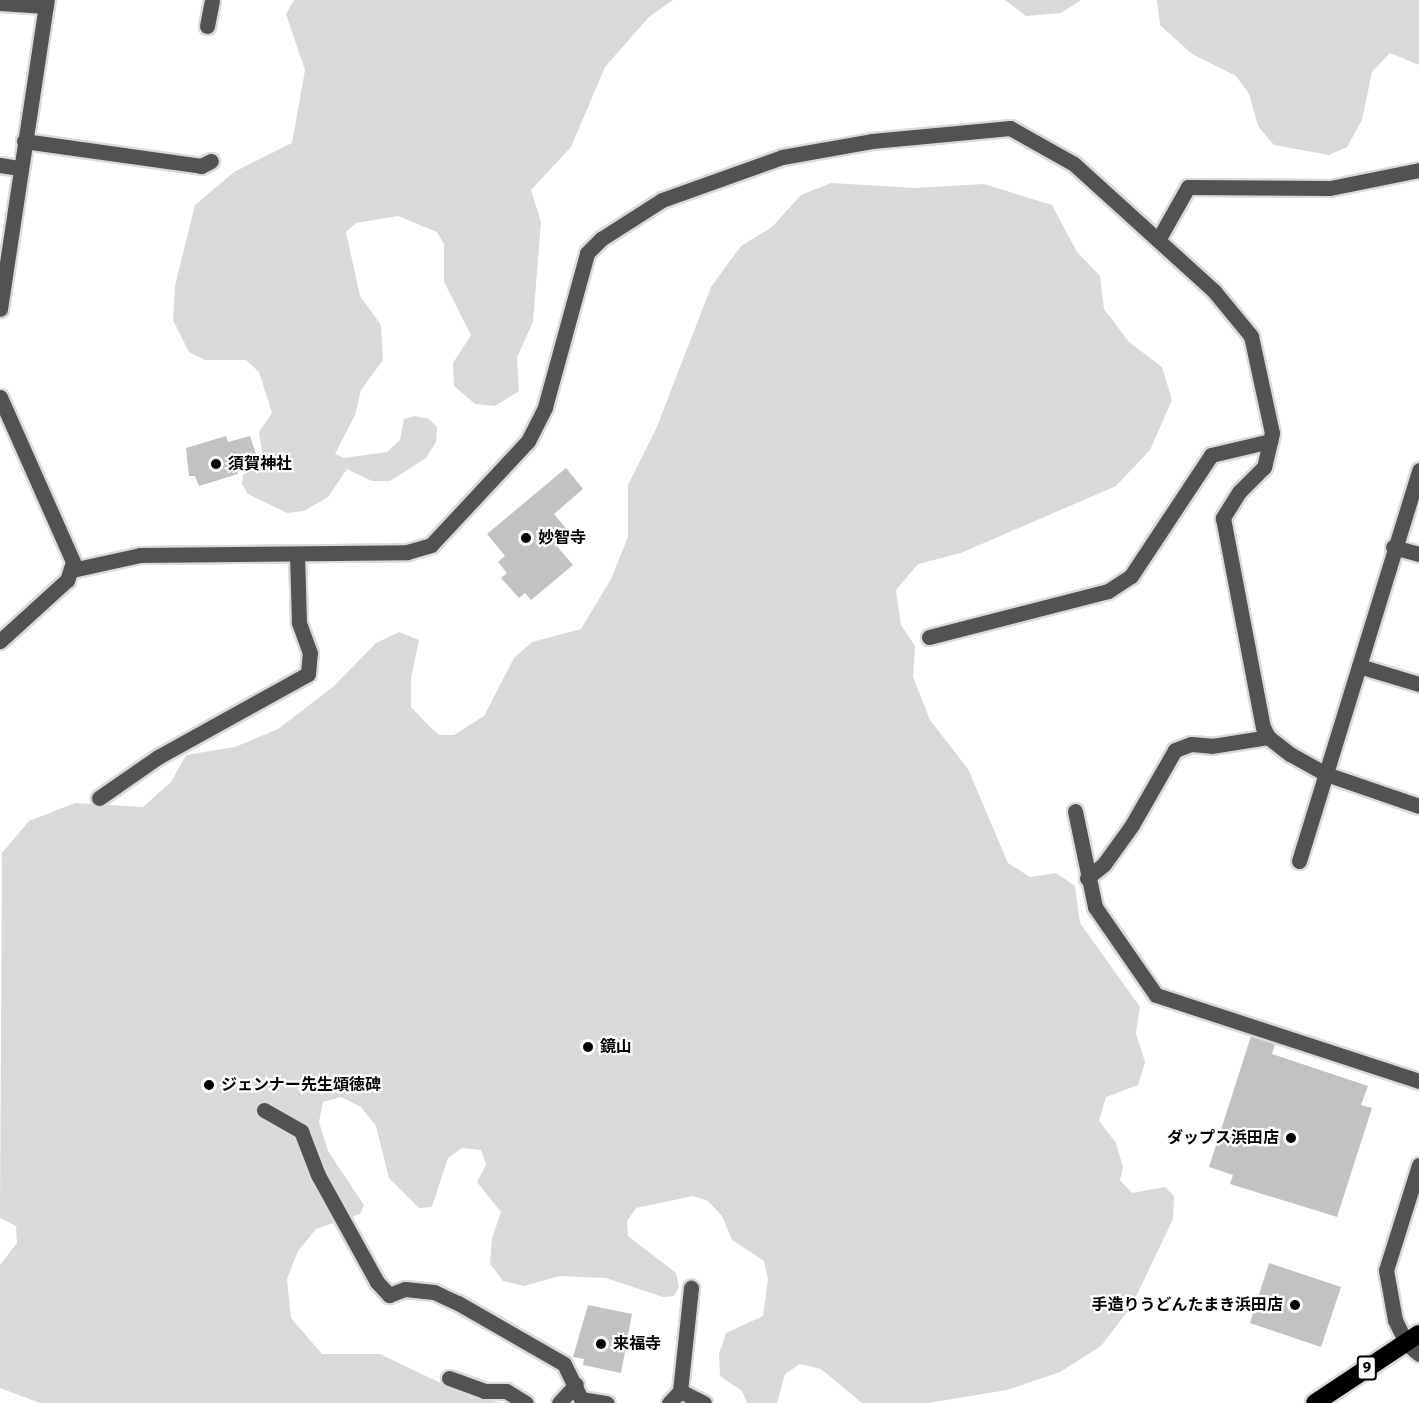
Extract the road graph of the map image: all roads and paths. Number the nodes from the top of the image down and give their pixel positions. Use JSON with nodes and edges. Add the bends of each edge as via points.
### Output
{"nodes":[{"id":1,"x":212,"y":0,"type":"edge"},
{"id":2,"x":0,"y":3,"type":"edge"},
{"id":3,"x":46,"y":3,"type":"edge"},
{"id":4,"x":207,"y":26,"type":"dead end"},
{"id":5,"x":24,"y":141,"type":"junction"},
{"id":6,"x":211,"y":161,"type":"dead end"},
{"id":7,"x":0,"y":165,"type":"edge"},
{"id":8,"x":20,"y":168,"type":"junction"},
{"id":9,"x":1419,"y":171,"type":"edge"},
{"id":10,"x":1158,"y":240,"type":"junction"},
{"id":11,"x":0,"y":309,"type":"edge"},
{"id":12,"x":0,"y":397,"type":"edge"},
{"id":13,"x":1270,"y":441,"type":"junction"},
{"id":14,"x":1419,"y":470,"type":"edge"},
{"id":15,"x":1394,"y":547,"type":"junction"},
{"id":16,"x":1419,"y":554,"type":"edge"},
{"id":17,"x":297,"y":555,"type":"junction"},
{"id":18,"x":72,"y":570,"type":"junction"},
{"id":19,"x":929,"y":637,"type":"dead end"},
{"id":20,"x":0,"y":641,"type":"edge"},
{"id":21,"x":1359,"y":666,"type":"junction"},
{"id":22,"x":1419,"y":684,"type":"edge"},
{"id":23,"x":1268,"y":737,"type":"junction"},
{"id":24,"x":1326,"y":774,"type":"junction"},
{"id":25,"x":99,"y":798,"type":"dead end"},
{"id":26,"x":1419,"y":806,"type":"edge"},
{"id":27,"x":1075,"y":811,"type":"dead end"},
{"id":28,"x":1299,"y":861,"type":"dead end"},
{"id":29,"x":1087,"y":878,"type":"junction"},
{"id":30,"x":1419,"y":1081,"type":"edge"},
{"id":31,"x":264,"y":1110,"type":"dead end"},
{"id":32,"x":1419,"y":1165,"type":"edge"},
{"id":33,"x":691,"y":1288,"type":"dead end"},
{"id":34,"x":1414,"y":1343,"type":"edge"},
{"id":35,"x":449,"y":1378,"type":"dead end"},
{"id":36,"x":576,"y":1384,"type":"junction"},
{"id":37,"x":680,"y":1391,"type":"junction"},
{"id":38,"x":526,"y":1403,"type":"edge"},
{"id":39,"x":559,"y":1403,"type":"edge"},
{"id":40,"x":607,"y":1403,"type":"edge"},
{"id":41,"x":669,"y":1403,"type":"edge"},
{"id":42,"x":704,"y":1403,"type":"edge"},
{"id":43,"x":1315,"y":1403,"type":"edge"}],
"edges":[{"from":1,"to":4,"type":"street"},
{"from":2,"to":3,"type":"street"},
{"from":3,"to":5,"type":"street"},
{"from":5,"to":6,"type":"street","via":[[201,166]]},
{"from":5,"to":8,"type":"street"},
{"from":7,"to":8,"type":"street"},
{"from":8,"to":11,"type":"street"},
{"from":9,"to":10,"type":"street","via":[[1330,188],[1188,187]]},
{"from":10,"to":13,"type":"street","via":[[1235,312],[1251,336],[1268,406]]},
{"from":10,"to":17,"type":"street","via":[[1074,164],[1010,128],[827,148],[783,157],[694,187],[662,200],[587,253],[545,407],[528,441],[441,538],[407,552]]},
{"from":12,"to":18,"type":"street","via":[[71,554]]},
{"from":13,"to":19,"type":"street","via":[[1211,455],[1131,576],[1108,591]]},
{"from":13,"to":23,"type":"street","via":[[1264,467],[1239,492],[1223,518]]},
{"from":14,"to":15,"type":"street"},
{"from":15,"to":16,"type":"street"},
{"from":15,"to":21,"type":"street"},
{"from":17,"to":18,"type":"street","via":[[140,555]]},
{"from":17,"to":25,"type":"street","via":[[299,622],[310,653],[308,674],[158,757]]},
{"from":18,"to":20,"type":"street"},
{"from":21,"to":22,"type":"street"},
{"from":21,"to":24,"type":"street"},
{"from":23,"to":24,"type":"street"},
{"from":23,"to":29,"type":"street","via":[[1212,746],[1191,744],[1175,750],[1132,825],[1104,864]]},
{"from":24,"to":26,"type":"street"},
{"from":24,"to":28,"type":"street"},
{"from":27,"to":29,"type":"street"},
{"from":29,"to":30,"type":"street","via":[[1102,921],[1162,1000]]},
{"from":31,"to":36,"type":"street","via":[[301,1131],[324,1184],[377,1282],[389,1294],[405,1289],[434,1292],[458,1303],[564,1364]]},
{"from":32,"to":34,"type":"street","via":[[1386,1270],[1389,1302]]},
{"from":33,"to":37,"type":"street"},
{"from":34,"to":43,"type":"highway","number":"9"},
{"from":35,"to":38,"type":"street","via":[[484,1391],[506,1390]]},
{"from":36,"to":39,"type":"street"},
{"from":36,"to":40,"type":"street","via":[[581,1398]]},
{"from":37,"to":41,"type":"street"},
{"from":37,"to":42,"type":"street"}]}
